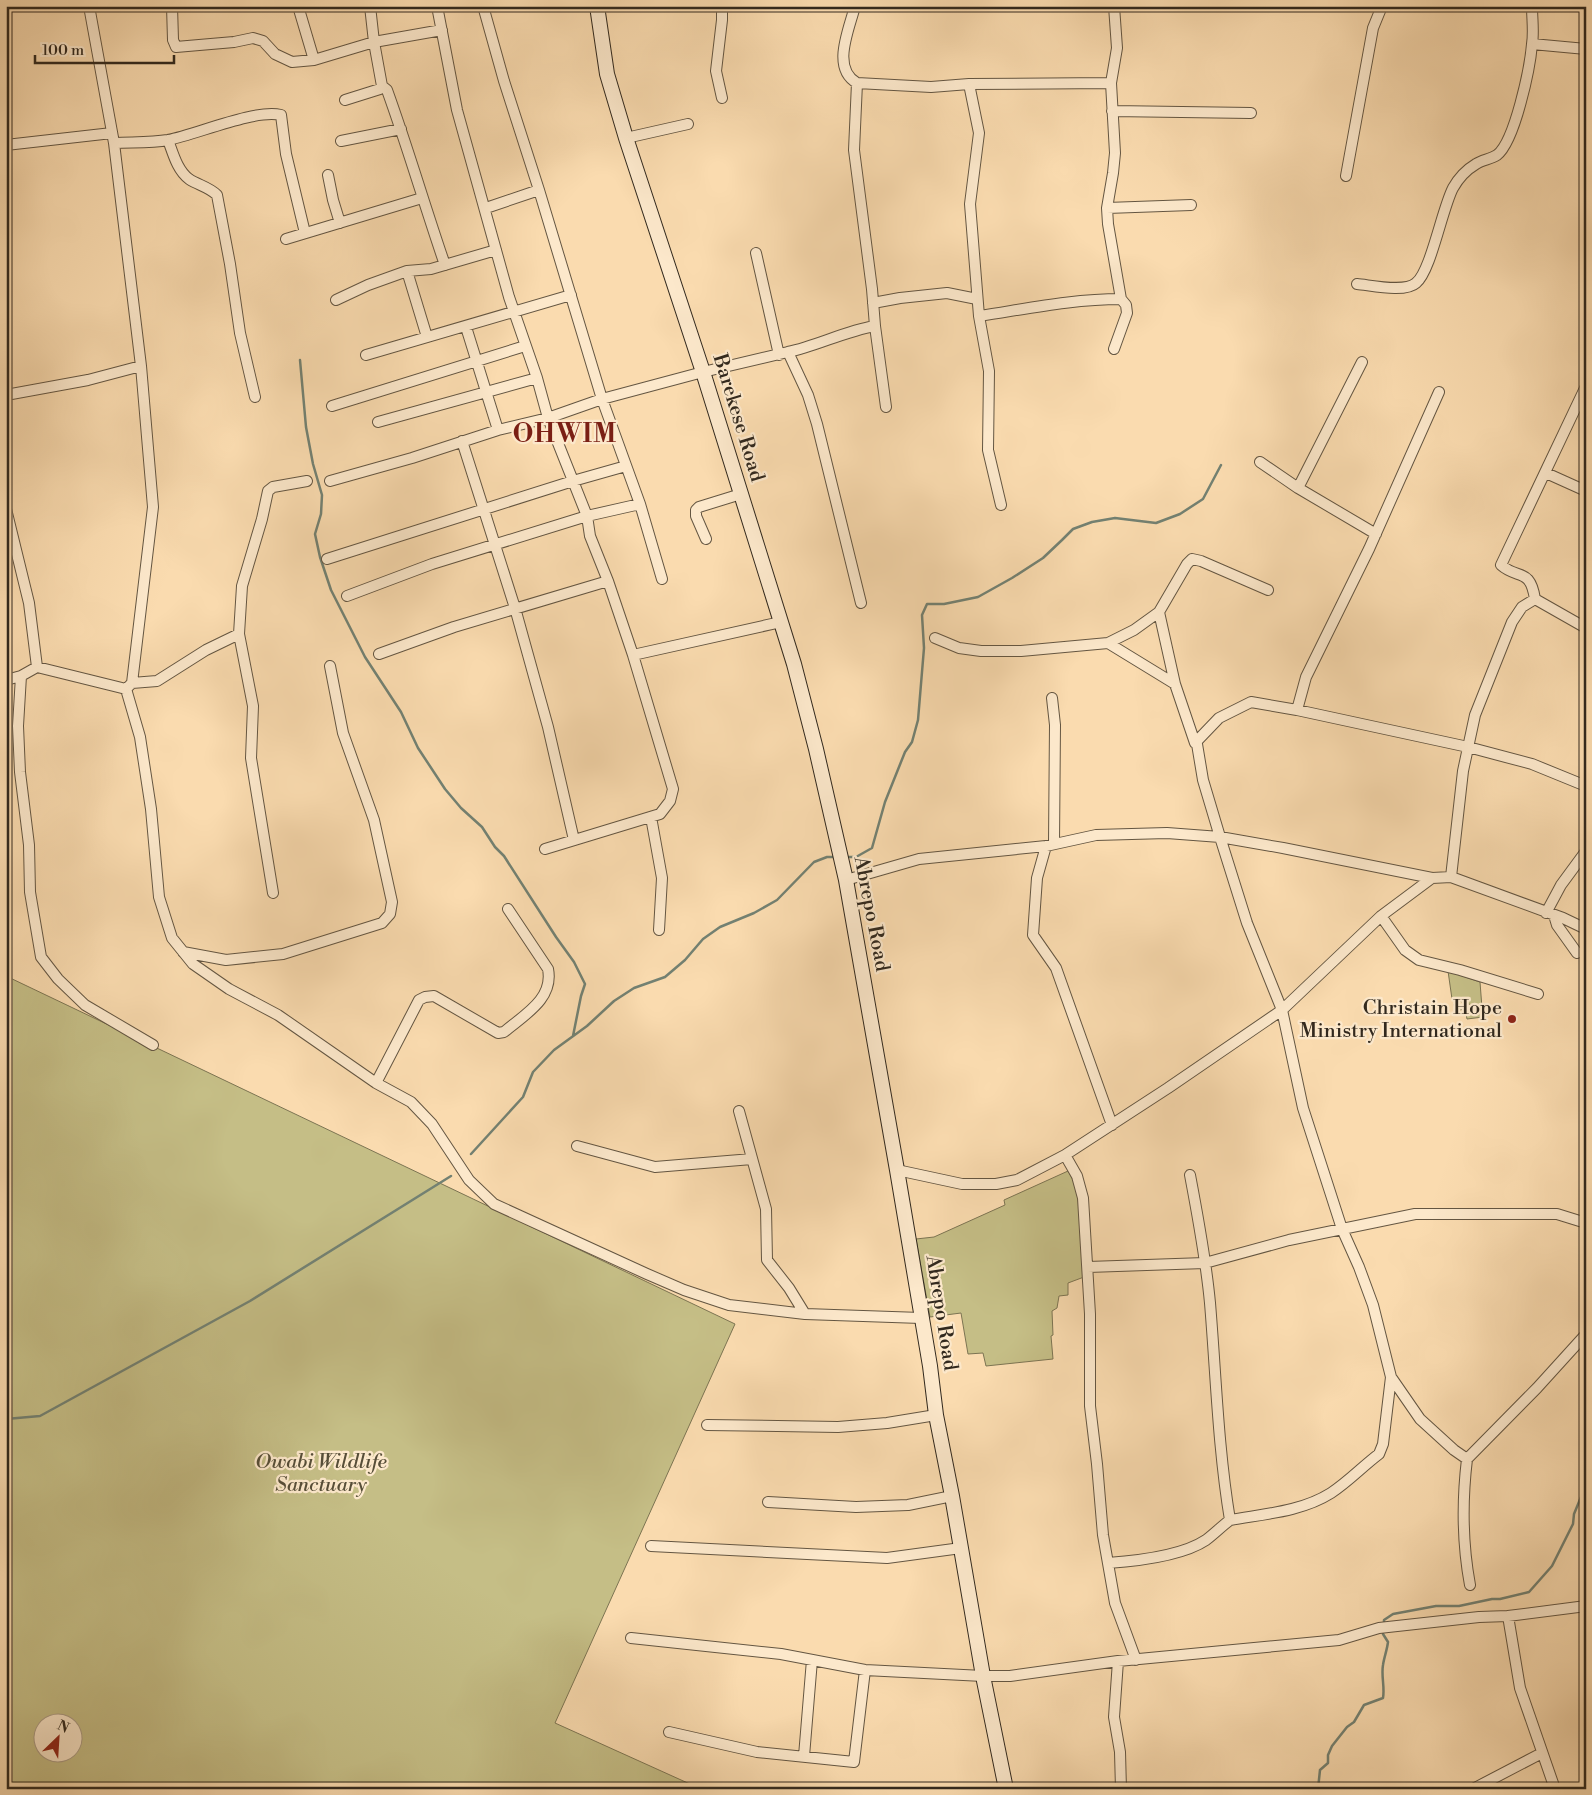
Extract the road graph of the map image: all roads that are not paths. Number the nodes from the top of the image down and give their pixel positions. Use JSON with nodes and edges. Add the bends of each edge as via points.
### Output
{"nodes":[{"id":1,"x":89,"y":6,"type":"edge"},
{"id":2,"x":172,"y":6,"type":"edge"},
{"id":3,"x":298,"y":6,"type":"edge"},
{"id":4,"x":370,"y":6,"type":"edge"},
{"id":5,"x":437,"y":6,"type":"edge"},
{"id":6,"x":483,"y":6,"type":"edge"},
{"id":7,"x":597,"y":6,"type":"edge"},
{"id":8,"x":722,"y":6,"type":"edge"},
{"id":9,"x":856,"y":6,"type":"edge"},
{"id":10,"x":1114,"y":6,"type":"edge"},
{"id":11,"x":1382,"y":6,"type":"edge"},
{"id":12,"x":1532,"y":6,"type":"edge"},
{"id":13,"x":442,"y":30,"type":"junction"},
{"id":14,"x":374,"y":42,"type":"junction"},
{"id":15,"x":1532,"y":44,"type":"junction"},
{"id":16,"x":1586,"y":49,"type":"edge"},
{"id":17,"x":314,"y":60,"type":"junction"},
{"id":18,"x":1111,"y":83,"type":"junction"},
{"id":19,"x":857,"y":84,"type":"junction"},
{"id":20,"x":968,"y":84,"type":"junction"},
{"id":21,"x":382,"y":86,"type":"junction"},
{"id":22,"x":722,"y":98,"type":"dead end"},
{"id":23,"x":345,"y":100,"type":"dead end"},
{"id":24,"x":1112,"y":111,"type":"junction"},
{"id":25,"x":1251,"y":113,"type":"dead end"},
{"id":26,"x":688,"y":124,"type":"dead end"},
{"id":27,"x":402,"y":129,"type":"junction"},
{"id":28,"x":113,"y":138,"type":"junction"},
{"id":29,"x":626,"y":138,"type":"junction"},
{"id":30,"x":168,"y":140,"type":"junction"},
{"id":31,"x":341,"y":141,"type":"dead end"},
{"id":32,"x":6,"y":145,"type":"edge"},
{"id":33,"x":328,"y":176,"type":"dead end"},
{"id":34,"x":1346,"y":176,"type":"dead end"},
{"id":35,"x":539,"y":190,"type":"junction"},
{"id":36,"x":422,"y":198,"type":"junction"},
{"id":37,"x":1191,"y":205,"type":"dead end"},
{"id":38,"x":486,"y":208,"type":"junction"},
{"id":39,"x":1107,"y":208,"type":"junction"},
{"id":40,"x":340,"y":223,"type":"junction"},
{"id":41,"x":305,"y":233,"type":"junction"},
{"id":42,"x":286,"y":239,"type":"dead end"},
{"id":43,"x":496,"y":250,"type":"junction"},
{"id":44,"x":756,"y":253,"type":"dead end"},
{"id":45,"x":445,"y":265,"type":"junction"},
{"id":46,"x":407,"y":271,"type":"junction"},
{"id":47,"x":1357,"y":284,"type":"dead end"},
{"id":48,"x":571,"y":295,"type":"junction"},
{"id":49,"x":977,"y":299,"type":"junction"},
{"id":50,"x":1121,"y":299,"type":"junction"},
{"id":51,"x":336,"y":300,"type":"dead end"},
{"id":52,"x":873,"y":303,"type":"junction"},
{"id":53,"x":514,"y":312,"type":"junction"},
{"id":54,"x":979,"y":316,"type":"junction"},
{"id":55,"x":874,"y":326,"type":"junction"},
{"id":56,"x":466,"y":327,"type":"junction"},
{"id":57,"x":427,"y":337,"type":"junction"},
{"id":58,"x":525,"y":346,"type":"junction"},
{"id":59,"x":1114,"y":349,"type":"dead end"},
{"id":60,"x":784,"y":354,"type":"junction"},
{"id":61,"x":366,"y":355,"type":"dead end"},
{"id":62,"x":476,"y":361,"type":"junction"},
{"id":63,"x":1362,"y":362,"type":"dead end"},
{"id":64,"x":140,"y":366,"type":"junction"},
{"id":65,"x":703,"y":372,"type":"junction"},
{"id":66,"x":537,"y":378,"type":"junction"},
{"id":67,"x":1586,"y":386,"type":"edge"},
{"id":68,"x":1439,"y":392,"type":"dead end"},
{"id":69,"x":487,"y":393,"type":"junction"},
{"id":70,"x":6,"y":395,"type":"edge"},
{"id":71,"x":1586,"y":395,"type":"edge"},
{"id":72,"x":255,"y":397,"type":"dead end"},
{"id":73,"x":602,"y":399,"type":"junction"},
{"id":74,"x":1577,"y":403,"type":"junction"},
{"id":75,"x":332,"y":406,"type":"dead end"},
{"id":76,"x":886,"y":407,"type":"dead end"},
{"id":77,"x":548,"y":418,"type":"junction"},
{"id":78,"x":378,"y":422,"type":"dead end"},
{"id":79,"x":498,"y":430,"type":"junction"},
{"id":80,"x":462,"y":442,"type":"junction"},
{"id":81,"x":1260,"y":462,"type":"dead end"},
{"id":82,"x":626,"y":466,"type":"junction"},
{"id":83,"x":1546,"y":472,"type":"junction"},
{"id":84,"x":308,"y":481,"type":"dead end"},
{"id":85,"x":330,"y":481,"type":"dead end"},
{"id":86,"x":573,"y":481,"type":"junction"},
{"id":87,"x":1298,"y":488,"type":"junction"},
{"id":88,"x":1586,"y":492,"type":"edge"},
{"id":89,"x":741,"y":494,"type":"junction"},
{"id":90,"x":640,"y":504,"type":"junction"},
{"id":91,"x":1001,"y":505,"type":"dead end"},
{"id":92,"x":6,"y":509,"type":"edge"},
{"id":93,"x":483,"y":510,"type":"junction"},
{"id":94,"x":587,"y":516,"type":"junction"},
{"id":95,"x":1376,"y":534,"type":"junction"},
{"id":96,"x":706,"y":540,"type":"dead end"},
{"id":97,"x":495,"y":545,"type":"junction"},
{"id":98,"x":327,"y":558,"type":"dead end"},
{"id":99,"x":662,"y":579,"type":"dead end"},
{"id":100,"x":608,"y":581,"type":"junction"},
{"id":101,"x":1268,"y":590,"type":"dead end"},
{"id":102,"x":347,"y":596,"type":"dead end"},
{"id":103,"x":1535,"y":599,"type":"junction"},
{"id":104,"x":861,"y":603,"type":"dead end"},
{"id":105,"x":515,"y":608,"type":"junction"},
{"id":106,"x":1159,"y":612,"type":"junction"},
{"id":107,"x":781,"y":622,"type":"junction"},
{"id":108,"x":1586,"y":628,"type":"edge"},
{"id":109,"x":239,"y":634,"type":"junction"},
{"id":110,"x":934,"y":638,"type":"dead end"},
{"id":111,"x":1108,"y":643,"type":"junction"},
{"id":112,"x":379,"y":654,"type":"dead end"},
{"id":113,"x":633,"y":655,"type":"junction"},
{"id":114,"x":330,"y":666,"type":"dead end"},
{"id":115,"x":37,"y":667,"type":"junction"},
{"id":116,"x":21,"y":676,"type":"junction"},
{"id":117,"x":6,"y":680,"type":"edge"},
{"id":118,"x":1175,"y":684,"type":"junction"},
{"id":119,"x":129,"y":686,"type":"junction"},
{"id":120,"x":1052,"y":698,"type":"dead end"},
{"id":121,"x":1296,"y":710,"type":"junction"},
{"id":122,"x":1195,"y":743,"type":"junction"},
{"id":123,"x":1468,"y":747,"type":"junction"},
{"id":124,"x":1586,"y":786,"type":"edge"},
{"id":125,"x":651,"y":817,"type":"junction"},
{"id":126,"x":1220,"y":837,"type":"junction"},
{"id":127,"x":574,"y":840,"type":"junction"},
{"id":128,"x":838,"y":844,"type":"joint"},
{"id":129,"x":1050,"y":844,"type":"junction"},
{"id":130,"x":545,"y":849,"type":"dead end"},
{"id":131,"x":1586,"y":851,"type":"edge"},
{"id":132,"x":1451,"y":877,"type":"junction"},
{"id":133,"x":1432,"y":878,"type":"junction"},
{"id":134,"x":846,"y":880,"type":"junction"},
{"id":135,"x":272,"y":893,"type":"dead end"},
{"id":136,"x":508,"y":909,"type":"dead end"},
{"id":137,"x":1550,"y":914,"type":"junction"},
{"id":138,"x":1382,"y":916,"type":"junction"},
{"id":139,"x":1586,"y":929,"type":"edge"},
{"id":140,"x":660,"y":930,"type":"dead end"},
{"id":141,"x":183,"y":952,"type":"junction"},
{"id":142,"x":1577,"y":953,"type":"dead end"},
{"id":143,"x":1538,"y":994,"type":"dead end"},
{"id":144,"x":1282,"y":1010,"type":"junction"},
{"id":145,"x":153,"y":1045,"type":"dead end"},
{"id":146,"x":376,"y":1083,"type":"junction"},
{"id":147,"x":739,"y":1111,"type":"dead end"},
{"id":148,"x":1112,"y":1124,"type":"junction"},
{"id":149,"x":577,"y":1146,"type":"dead end"},
{"id":150,"x":1065,"y":1155,"type":"junction"},
{"id":151,"x":752,"y":1159,"type":"junction"},
{"id":152,"x":897,"y":1170,"type":"junction"},
{"id":153,"x":1190,"y":1175,"type":"dead end"},
{"id":154,"x":1586,"y":1223,"type":"edge"},
{"id":155,"x":1342,"y":1229,"type":"junction"},
{"id":156,"x":1205,"y":1263,"type":"junction"},
{"id":157,"x":1088,"y":1266,"type":"junction"},
{"id":158,"x":805,"y":1314,"type":"junction"},
{"id":159,"x":921,"y":1318,"type":"junction"},
{"id":160,"x":1586,"y":1334,"type":"edge"},
{"id":161,"x":1391,"y":1376,"type":"junction"},
{"id":162,"x":936,"y":1416,"type":"junction"},
{"id":163,"x":707,"y":1425,"type":"dead end"},
{"id":164,"x":1467,"y":1459,"type":"junction"},
{"id":165,"x":952,"y":1496,"type":"junction"},
{"id":166,"x":768,"y":1502,"type":"dead end"},
{"id":167,"x":1230,"y":1520,"type":"junction"},
{"id":168,"x":651,"y":1546,"type":"dead end"},
{"id":169,"x":961,"y":1548,"type":"junction"},
{"id":170,"x":1108,"y":1563,"type":"junction"},
{"id":171,"x":1470,"y":1584,"type":"dead end"},
{"id":172,"x":1586,"y":1606,"type":"edge"},
{"id":173,"x":1508,"y":1616,"type":"junction"},
{"id":174,"x":631,"y":1638,"type":"dead end"},
{"id":175,"x":812,"y":1660,"type":"junction"},
{"id":176,"x":1136,"y":1660,"type":"junction"},
{"id":177,"x":1118,"y":1662,"type":"junction"},
{"id":178,"x":865,"y":1670,"type":"junction"},
{"id":179,"x":983,"y":1676,"type":"junction"},
{"id":180,"x":669,"y":1732,"type":"dead end"},
{"id":181,"x":1542,"y":1753,"type":"junction"},
{"id":182,"x":804,"y":1756,"type":"junction"},
{"id":183,"x":1006,"y":1789,"type":"edge"},
{"id":184,"x":1121,"y":1789,"type":"edge"},
{"id":185,"x":1473,"y":1789,"type":"edge"},
{"id":186,"x":1554,"y":1789,"type":"edge"}],
"edges":[{"from":1,"to":28,"type":"street"},
{"from":2,"to":17,"type":"street","via":[[176,47],[253,38],[263,41],[275,54],[292,62]]},
{"from":3,"to":17,"type":"street"},
{"from":4,"to":14,"type":"street"},
{"from":5,"to":13,"type":"street"},
{"from":6,"to":35,"type":"street"},
{"from":7,"to":29,"type":"main road","name":"Barekese Road","via":[[607,74]]},
{"from":8,"to":22,"type":"street","via":[[716,71]]},
{"from":9,"to":19,"type":"street","via":[[842,63],[849,79]]},
{"from":10,"to":18,"type":"street","via":[[1117,48]]},
{"from":11,"to":34,"type":"street","via":[[1374,28]]},
{"from":12,"to":15,"type":"street"},
{"from":13,"to":14,"type":"street"},
{"from":13,"to":38,"type":"street","via":[[457,110]]},
{"from":14,"to":17,"type":"street"},
{"from":14,"to":21,"type":"street"},
{"from":15,"to":16,"type":"street"},
{"from":15,"to":47,"type":"street","via":[[1513,130],[1498,154],[1476,164],[1453,188],[1427,265],[1418,282],[1402,287]]},
{"from":18,"to":20,"type":"street"},
{"from":18,"to":24,"type":"street"},
{"from":19,"to":20,"type":"street","via":[[930,87]]},
{"from":19,"to":52,"type":"street","via":[[854,150]]},
{"from":20,"to":49,"type":"street","via":[[979,133],[970,204]]},
{"from":21,"to":23,"type":"street"},
{"from":21,"to":27,"type":"street","via":[[387,90]]},
{"from":24,"to":25,"type":"street"},
{"from":24,"to":39,"type":"street","via":[[1114,173]]},
{"from":26,"to":29,"type":"street"},
{"from":27,"to":31,"type":"street"},
{"from":27,"to":36,"type":"street"},
{"from":28,"to":30,"type":"street"},
{"from":28,"to":32,"type":"street"},
{"from":28,"to":64,"type":"street"},
{"from":29,"to":65,"type":"main road","name":"Barekese Road"},
{"from":30,"to":41,"type":"street","via":[[253,116],[281,114],[286,154]]},
{"from":30,"to":72,"type":"street","via":[[178,168],[189,179],[217,195],[240,333]]},
{"from":33,"to":40,"type":"street"},
{"from":35,"to":38,"type":"street"},
{"from":35,"to":48,"type":"street"},
{"from":36,"to":40,"type":"street"},
{"from":36,"to":45,"type":"street"},
{"from":37,"to":39,"type":"street"},
{"from":38,"to":43,"type":"street"},
{"from":39,"to":50,"type":"street"},
{"from":40,"to":41,"type":"street"},
{"from":41,"to":42,"type":"street"},
{"from":43,"to":45,"type":"street"},
{"from":43,"to":53,"type":"street"},
{"from":44,"to":60,"type":"street"},
{"from":45,"to":46,"type":"street"},
{"from":46,"to":51,"type":"street"},
{"from":46,"to":57,"type":"street"},
{"from":48,"to":53,"type":"street"},
{"from":48,"to":73,"type":"street"},
{"from":49,"to":52,"type":"street","via":[[948,293]]},
{"from":49,"to":54,"type":"street"},
{"from":50,"to":54,"type":"street","via":[[1097,299]]},
{"from":50,"to":59,"type":"street","via":[[1127,313]]},
{"from":52,"to":55,"type":"street"},
{"from":53,"to":56,"type":"street"},
{"from":53,"to":58,"type":"street"},
{"from":54,"to":91,"type":"street","via":[[989,371],[988,450]]},
{"from":55,"to":60,"type":"street"},
{"from":55,"to":76,"type":"street"},
{"from":56,"to":57,"type":"street"},
{"from":56,"to":62,"type":"street"},
{"from":57,"to":61,"type":"street"},
{"from":58,"to":62,"type":"street"},
{"from":58,"to":66,"type":"street"},
{"from":60,"to":65,"type":"street"},
{"from":60,"to":104,"type":"street","via":[[808,395],[817,424]]},
{"from":62,"to":69,"type":"street"},
{"from":62,"to":75,"type":"street"},
{"from":63,"to":87,"type":"street"},
{"from":64,"to":70,"type":"street","via":[[88,380]]},
{"from":64,"to":119,"type":"street","via":[[153,508]]},
{"from":65,"to":73,"type":"street"},
{"from":65,"to":89,"type":"main road","name":"Barekese Road"},
{"from":66,"to":69,"type":"street"},
{"from":66,"to":77,"type":"street"},
{"from":67,"to":74,"type":"street"},
{"from":68,"to":95,"type":"street"},
{"from":69,"to":78,"type":"street"},
{"from":69,"to":79,"type":"street"},
{"from":71,"to":74,"type":"street"},
{"from":73,"to":77,"type":"street"},
{"from":73,"to":82,"type":"street"},
{"from":74,"to":83,"type":"street"},
{"from":77,"to":79,"type":"street"},
{"from":77,"to":86,"type":"street"},
{"from":79,"to":80,"type":"street"},
{"from":80,"to":85,"type":"street"},
{"from":80,"to":93,"type":"street"},
{"from":81,"to":87,"type":"street"},
{"from":82,"to":86,"type":"street"},
{"from":82,"to":90,"type":"street"},
{"from":83,"to":88,"type":"street"},
{"from":83,"to":103,"type":"street","via":[[1501,565],[1527,578],[1533,586]]},
{"from":84,"to":109,"type":"street","via":[[273,487],[268,492],[242,586]]},
{"from":86,"to":93,"type":"street"},
{"from":86,"to":94,"type":"street"},
{"from":87,"to":95,"type":"street"},
{"from":89,"to":96,"type":"street","via":[[696,510]]},
{"from":89,"to":107,"type":"main road","name":"Barekese Road"},
{"from":90,"to":94,"type":"street"},
{"from":90,"to":99,"type":"street"},
{"from":92,"to":115,"type":"street","via":[[29,604]]},
{"from":93,"to":97,"type":"street"},
{"from":93,"to":98,"type":"street"},
{"from":94,"to":97,"type":"street"},
{"from":94,"to":100,"type":"street","via":[[590,536]]},
{"from":95,"to":121,"type":"street","via":[[1306,677]]},
{"from":97,"to":102,"type":"street","via":[[432,564]]},
{"from":97,"to":105,"type":"street"},
{"from":100,"to":105,"type":"street"},
{"from":100,"to":113,"type":"street"},
{"from":101,"to":106,"type":"street","via":[[1192,559]]},
{"from":103,"to":108,"type":"street"},
{"from":103,"to":123,"type":"street","via":[[1522,607],[1512,622],[1475,715]]},
{"from":105,"to":112,"type":"street"},
{"from":105,"to":127,"type":"street","via":[[548,727]]},
{"from":106,"to":111,"type":"street"},
{"from":106,"to":118,"type":"street"},
{"from":107,"to":113,"type":"street"},
{"from":107,"to":128,"type":"main road","name":"Barekese Road"},
{"from":109,"to":119,"type":"street","via":[[206,650],[157,681]]},
{"from":109,"to":135,"type":"street","via":[[253,706],[251,758]]},
{"from":110,"to":111,"type":"street","via":[[959,648],[981,651],[1021,651]]},
{"from":111,"to":118,"type":"street"},
{"from":113,"to":125,"type":"street","via":[[673,788],[670,800],[660,814]]},
{"from":114,"to":141,"type":"street","via":[[344,733],[374,820],[392,902],[390,914],[382,923],[283,954],[226,960]]},
{"from":115,"to":116,"type":"street"},
{"from":115,"to":119,"type":"street"},
{"from":116,"to":117,"type":"street"},
{"from":116,"to":145,"type":"street","via":[[20,772],[30,845],[30,892],[41,958],[85,1005]]},
{"from":118,"to":122,"type":"street"},
{"from":119,"to":141,"type":"street","via":[[151,809],[159,897],[172,938]]},
{"from":120,"to":129,"type":"street","via":[[1056,725]]},
{"from":121,"to":122,"type":"street","via":[[1251,702],[1219,718]]},
{"from":121,"to":123,"type":"street"},
{"from":122,"to":126,"type":"street"},
{"from":123,"to":124,"type":"street","via":[[1532,764]]},
{"from":123,"to":132,"type":"street"},
{"from":125,"to":127,"type":"street"},
{"from":125,"to":140,"type":"street","via":[[662,878]]},
{"from":126,"to":129,"type":"street","via":[[1167,833],[1096,835]]},
{"from":126,"to":133,"type":"street"},
{"from":126,"to":144,"type":"street","via":[[1247,923]]},
{"from":127,"to":130,"type":"street"},
{"from":128,"to":134,"type":"main road","name":"Abrepo Road"},
{"from":129,"to":134,"type":"street","via":[[918,859]]},
{"from":129,"to":148,"type":"street","via":[[1037,878],[1033,935],[1056,968]]},
{"from":131,"to":137,"type":"street","via":[[1561,885]]},
{"from":132,"to":133,"type":"street"},
{"from":132,"to":137,"type":"street"},
{"from":133,"to":138,"type":"street"},
{"from":134,"to":152,"type":"main road","name":"Abrepo Road"},
{"from":136,"to":146,"type":"street","via":[[548,969],[549,987],[544,997],[504,1032],[498,1033],[434,996],[425,997],[420,1000]]},
{"from":137,"to":139,"type":"street"},
{"from":137,"to":142,"type":"street"},
{"from":138,"to":143,"type":"street","via":[[1405,950],[1419,960]]},
{"from":138,"to":144,"type":"street"},
{"from":141,"to":146,"type":"street","via":[[193,964],[229,989],[278,1015]]},
{"from":144,"to":148,"type":"street"},
{"from":144,"to":155,"type":"street","via":[[1303,1108]]},
{"from":146,"to":158,"type":"street","via":[[411,1102],[432,1124],[469,1180],[494,1204],[684,1290],[728,1305]]},
{"from":147,"to":151,"type":"street"},
{"from":148,"to":150,"type":"street"},
{"from":149,"to":151,"type":"street","via":[[655,1167]]},
{"from":150,"to":152,"type":"street","via":[[1018,1180],[996,1184],[962,1184]]},
{"from":150,"to":157,"type":"street","via":[[1083,1198]]},
{"from":151,"to":158,"type":"street","via":[[766,1209],[767,1260]]},
{"from":152,"to":159,"type":"main road","name":"Abrepo Road"},
{"from":153,"to":156,"type":"street"},
{"from":154,"to":155,"type":"street","via":[[1557,1214],[1415,1214]]},
{"from":155,"to":156,"type":"street"},
{"from":155,"to":161,"type":"street","via":[[1373,1305]]},
{"from":156,"to":157,"type":"street"},
{"from":156,"to":167,"type":"street","via":[[1223,1479]]},
{"from":157,"to":170,"type":"street","via":[[1090,1406]]},
{"from":158,"to":159,"type":"street"},
{"from":159,"to":162,"type":"main road","name":"Abrepo Road"},
{"from":160,"to":164,"type":"street"},
{"from":161,"to":164,"type":"street","via":[[1420,1419]]},
{"from":161,"to":167,"type":"street","via":[[1379,1454],[1330,1493],[1306,1505]]},
{"from":162,"to":163,"type":"street","via":[[838,1427]]},
{"from":162,"to":165,"type":"main road","name":"Abrepo Road"},
{"from":164,"to":171,"type":"street","via":[[1463,1501]]},
{"from":165,"to":166,"type":"street","via":[[908,1505],[856,1507]]},
{"from":165,"to":169,"type":"main road","name":"Abrepo Road"},
{"from":167,"to":170,"type":"street","via":[[1205,1541],[1173,1554]]},
{"from":168,"to":169,"type":"street","via":[[887,1558]]},
{"from":169,"to":179,"type":"main road","name":"Abrepo Road"},
{"from":170,"to":176,"type":"street","via":[[1115,1603]]},
{"from":172,"to":173,"type":"street"},
{"from":173,"to":176,"type":"street","via":[[1384,1627],[1339,1640]]},
{"from":173,"to":181,"type":"street","via":[[1520,1688]]},
{"from":174,"to":175,"type":"street"},
{"from":175,"to":178,"type":"street"},
{"from":175,"to":182,"type":"street"},
{"from":176,"to":177,"type":"street"},
{"from":177,"to":179,"type":"street","via":[[1010,1676]]},
{"from":177,"to":184,"type":"street","via":[[1114,1717],[1120,1752]]},
{"from":178,"to":179,"type":"street"},
{"from":178,"to":182,"type":"street","via":[[854,1762]]},
{"from":179,"to":183,"type":"main road","name":"Abrepo Road"},
{"from":180,"to":182,"type":"street","via":[[757,1752]]},
{"from":181,"to":185,"type":"street"},
{"from":181,"to":186,"type":"street"}]}
